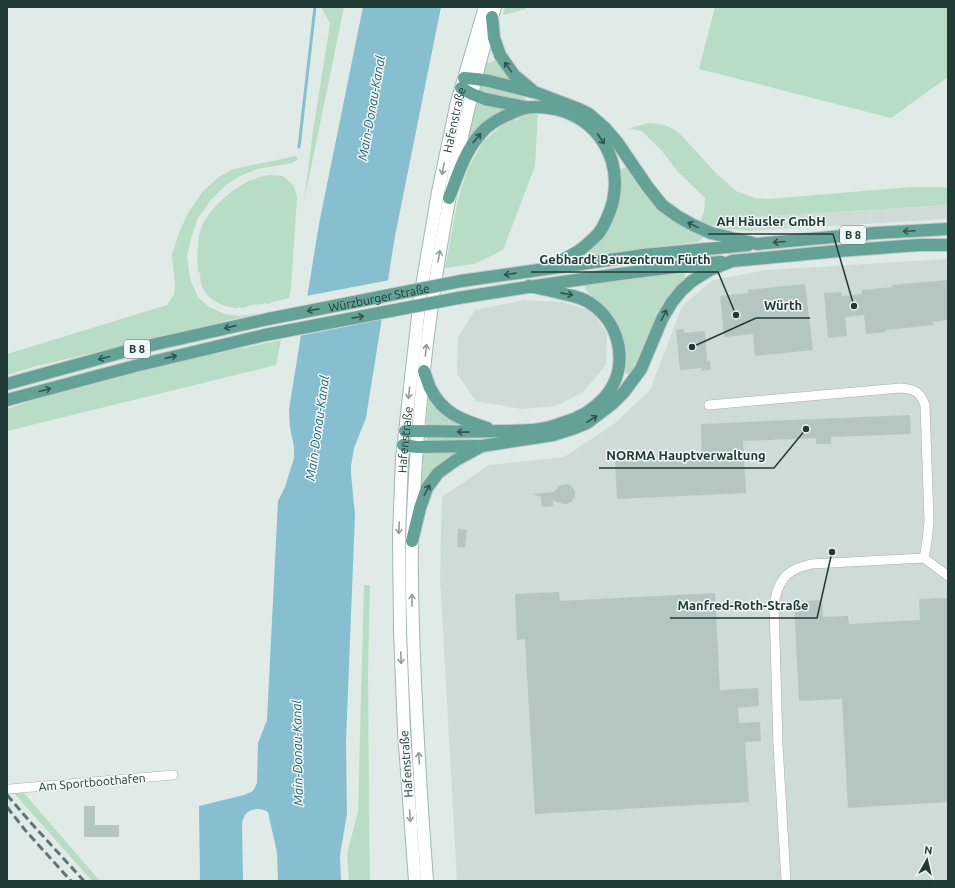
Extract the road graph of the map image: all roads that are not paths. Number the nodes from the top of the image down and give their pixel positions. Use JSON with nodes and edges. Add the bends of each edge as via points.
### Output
{"nodes":[{"id":1,"x":485,"y":7,"type":"edge"},
{"id":2,"x":494,"y":12,"type":"edge"},
{"id":3,"x":467,"y":82,"type":"junction"},
{"id":4,"x":536,"y":93,"type":"junction"},
{"id":5,"x":472,"y":94,"type":"junction"},
{"id":6,"x":526,"y":108,"type":"junction"},
{"id":7,"x":449,"y":198,"type":"junction"},
{"id":8,"x":948,"y":229,"type":"edge"},
{"id":9,"x":757,"y":244,"type":"junction"},
{"id":10,"x":948,"y":245,"type":"edge"},
{"id":11,"x":732,"y":261,"type":"junction"},
{"id":12,"x":545,"y":269,"type":"junction"},
{"id":13,"x":529,"y":286,"type":"junction"},
{"id":14,"x":424,"y":371,"type":"junction"},
{"id":15,"x":7,"y":384,"type":"edge"},
{"id":16,"x":7,"y":400,"type":"edge"},
{"id":17,"x":709,"y":405,"type":"dead end"},
{"id":18,"x":405,"y":431,"type":"junction"},
{"id":19,"x":418,"y":431,"type":"junction"},
{"id":20,"x":498,"y":431,"type":"junction"},
{"id":21,"x":403,"y":445,"type":"junction"},
{"id":22,"x":482,"y":446,"type":"junction"},
{"id":23,"x":417,"y":447,"type":"junction"},
{"id":24,"x":412,"y":541,"type":"junction"},
{"id":25,"x":924,"y":558,"type":"junction"},
{"id":26,"x":948,"y":576,"type":"edge"},
{"id":27,"x":173,"y":775,"type":"dead end"},
{"id":28,"x":10,"y":789,"type":"dead end"},
{"id":29,"x":415,"y":881,"type":"edge"},
{"id":30,"x":428,"y":881,"type":"edge"},
{"id":31,"x":786,"y":881,"type":"edge"}],
"edges":[{"from":1,"to":3,"type":"main road","name":"Hafenstraße"},
{"from":2,"to":3,"type":"main road","name":"Hafenstraße"},
{"from":4,"to":2,"type":"main road","one_way":true,"via":[[514,76],[500,55],[494,38]]},
{"from":3,"to":4,"type":"main road"},
{"from":3,"to":5,"type":"main road","name":"Hafenstraße"},
{"from":3,"to":18,"type":"main road","name":"Hafenstraße","one_way":true,"via":[[454,111],[438,192],[420,298]]},
{"from":9,"to":4,"type":"main road","one_way":true,"via":[[711,233],[677,216],[662,205],[617,142],[589,114]]},
{"from":5,"to":6,"type":"main road"},
{"from":5,"to":7,"type":"main road","name":"Hafenstraße"},
{"from":7,"to":6,"type":"main road","one_way":true,"via":[[463,160],[484,130],[495,121]]},
{"from":6,"to":12,"type":"main road","one_way":true,"via":[[545,106],[580,118],[602,140],[614,170],[611,209],[599,232],[579,251]]},
{"from":14,"to":7,"type":"main road","name":"Hafenstraße","one_way":true,"via":[[433,294]]},
{"from":8,"to":9,"type":"main road","number":"B 8","one_way":true},
{"from":9,"to":12,"type":"main road","name":"Würzburger Straße","number":"B 8","via":[[644,255]]},
{"from":10,"to":11,"type":"main road","number":"B 8","via":[[838,251]]},
{"from":11,"to":13,"type":"main road","name":"Würzburger Straße","number":"B 8"},
{"from":22,"to":11,"type":"main road","one_way":true,"via":[[553,435],[587,423],[599,415],[624,392],[641,369],[662,318],[682,290],[710,270]]},
{"from":12,"to":15,"type":"main road","name":"Würzburger Straße","number":"B 8","one_way":true,"bridge":true,"via":[[461,281],[268,319],[134,350]]},
{"from":16,"to":13,"type":"main road","name":"Würzburger Straße","number":"B 8","one_way":true,"bridge":true,"via":[[265,335]]},
{"from":13,"to":20,"type":"main road","one_way":true,"via":[[574,296],[590,302],[604,314],[613,328],[619,345],[618,370],[615,381],[604,399],[576,418],[534,430]]},
{"from":14,"to":19,"type":"main road","name":"Hafenstraße"},
{"from":14,"to":20,"type":"main road","via":[[440,403],[453,415]]},
{"from":17,"to":25,"type":"street","via":[[900,388],[909,388],[917,392],[925,405],[929,521]]},
{"from":18,"to":19,"type":"main road"},
{"from":18,"to":21,"type":"main road","name":"Hafenstraße"},
{"from":20,"to":19,"type":"main road","one_way":true},
{"from":19,"to":23,"type":"main road","name":"Hafenstraße"},
{"from":21,"to":23,"type":"main road"},
{"from":21,"to":29,"type":"main road","name":"Hafenstraße","one_way":true,"via":[[399,536],[400,631],[404,732]]},
{"from":22,"to":23,"type":"main road"},
{"from":24,"to":22,"type":"main road","one_way":true,"via":[[424,497],[432,481],[447,465]]},
{"from":23,"to":24,"type":"main road","name":"Hafenstraße"},
{"from":30,"to":24,"type":"main road","name":"Hafenstraße","one_way":true,"via":[[417,732],[412,621]]},
{"from":25,"to":26,"type":"street"},
{"from":25,"to":31,"type":"street","via":[[811,564],[794,569],[784,577],[776,594],[774,605],[778,745]]},
{"from":27,"to":28,"type":"street","name":"Am Sportboothafen"}]}
